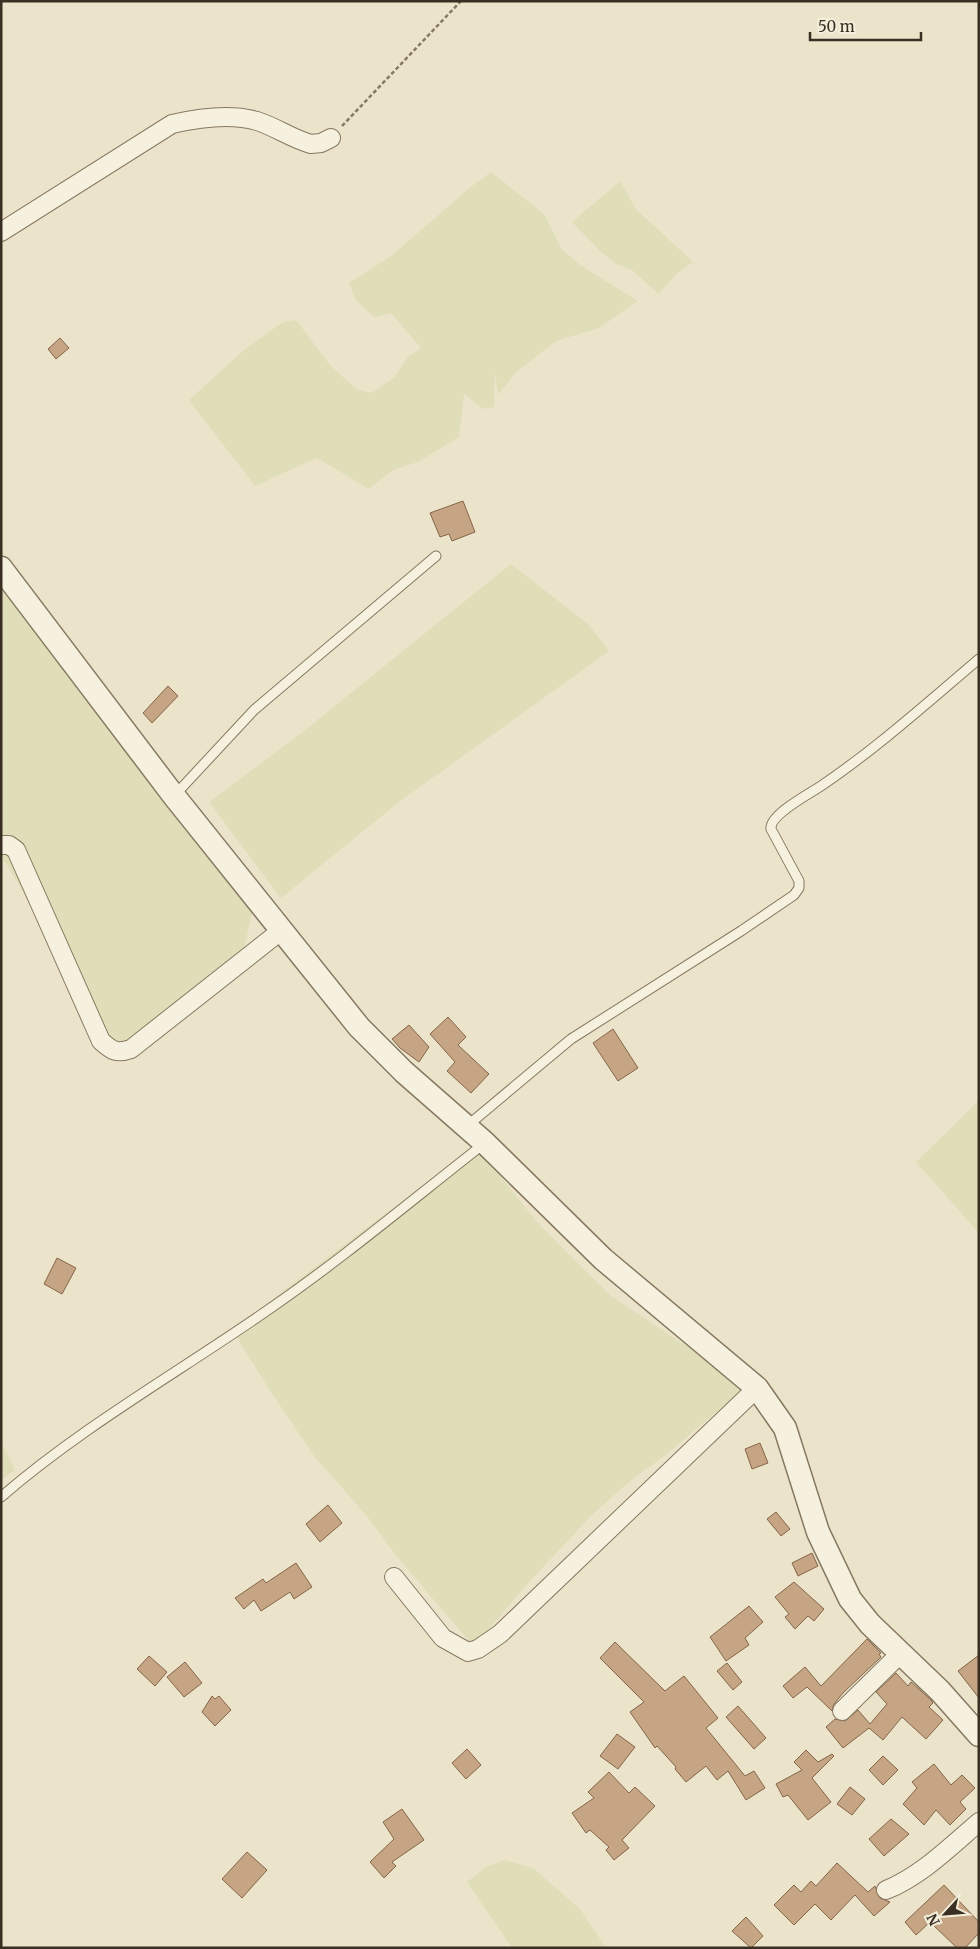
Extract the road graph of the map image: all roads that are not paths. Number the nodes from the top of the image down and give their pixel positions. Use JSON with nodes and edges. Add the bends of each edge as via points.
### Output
{"nodes":[{"id":1,"x":331,"y":138,"type":"road end"},
{"id":2,"x":1,"y":232,"type":"edge"},
{"id":3,"x":436,"y":556,"type":"dead end"},
{"id":4,"x":1,"y":568,"type":"edge"},
{"id":5,"x":979,"y":659,"type":"edge"},
{"id":6,"x":174,"y":796,"type":"junction"},
{"id":7,"x":1,"y":845,"type":"edge"},
{"id":8,"x":282,"y":930,"type":"junction"},
{"id":9,"x":467,"y":1127,"type":"junction"},
{"id":10,"x":485,"y":1143,"type":"junction"},
{"id":11,"x":757,"y":1388,"type":"junction"},
{"id":12,"x":1,"y":1498,"type":"edge"},
{"id":13,"x":394,"y":1577,"type":"dead end"},
{"id":14,"x":900,"y":1654,"type":"junction"},
{"id":15,"x":842,"y":1711,"type":"dead end"},
{"id":16,"x":979,"y":1735,"type":"edge"},
{"id":17,"x":979,"y":1822,"type":"edge"},
{"id":18,"x":886,"y":1890,"type":"dead end"}],
"edges":[{"from":1,"to":2,"type":"street","via":[[311,144],[257,121],[228,118],[193,119],[172,124]]},
{"from":3,"to":6,"type":"lane","via":[[254,710]]},
{"from":4,"to":6,"type":"street"},
{"from":5,"to":9,"type":"lane","via":[[858,760],[772,822],[770,830],[799,881],[799,888],[794,894],[570,1039]]},
{"from":6,"to":8,"type":"street"},
{"from":7,"to":8,"type":"street","via":[[16,850],[101,1041],[112,1051],[121,1053],[131,1049]]},
{"from":8,"to":9,"type":"street","via":[[359,1027]]},
{"from":9,"to":10,"type":"street"},
{"from":10,"to":11,"type":"street","via":[[603,1259]]},
{"from":10,"to":12,"type":"lane","via":[[320,1273],[75,1440]]},
{"from":11,"to":13,"type":"street","via":[[500,1634],[478,1650],[468,1652],[443,1638]]},
{"from":11,"to":14,"type":"street","via":[[785,1428],[818,1532],[850,1599]]},
{"from":14,"to":15,"type":"street"},
{"from":14,"to":16,"type":"street","via":[[940,1691]]},
{"from":17,"to":18,"type":"street","via":[[905,1880]]}]}
